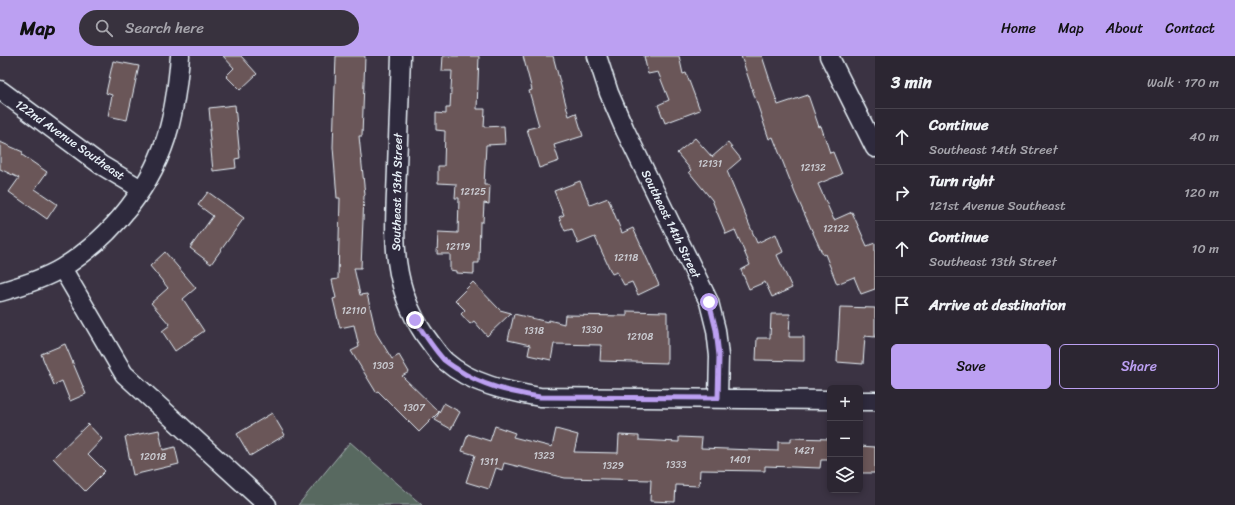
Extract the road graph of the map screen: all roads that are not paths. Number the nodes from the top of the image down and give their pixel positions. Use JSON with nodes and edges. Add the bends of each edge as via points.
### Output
{"nodes":[{"id":1,"x":180,"y":56,"type":"edge"},
{"id":2,"x":401,"y":56,"type":"edge"},
{"id":3,"x":597,"y":56,"type":"edge"},
{"id":4,"x":829,"y":56,"type":"edge"},
{"id":5,"x":0,"y":90,"type":"edge"},
{"id":6,"x":875,"y":148,"type":"edge"},
{"id":7,"x":142,"y":189,"type":"junction"},
{"id":8,"x":62,"y":268,"type":"junction"},
{"id":9,"x":0,"y":292,"type":"edge"},
{"id":10,"x":718,"y":398,"type":"junction"},
{"id":11,"x":827,"y":400,"type":"edge"},
{"id":12,"x":863,"y":401,"type":"edge"},
{"id":13,"x":875,"y":401,"type":"edge"},
{"id":14,"x":266,"y":505,"type":"edge"}],
"edges":[{"from":1,"to":7,"type":"street","via":[[177,90],[169,129],[157,161]]},
{"from":2,"to":10,"type":"street","name":"Southeast 13th Street","via":[[394,237],[398,272],[405,299],[415,320],[445,361],[488,386],[540,397]]},
{"from":3,"to":10,"type":"street","name":"Southeast 14th Street","via":[[625,130],[709,302],[719,356]]},
{"from":4,"to":6,"type":"street"},
{"from":5,"to":7,"type":"street","name":"122nd Avenue Southeast","via":[[102,165]]},
{"from":7,"to":8,"type":"street","via":[[92,247]]},
{"from":8,"to":9,"type":"street"},
{"from":8,"to":14,"type":"street","via":[[124,374]]},
{"from":10,"to":11,"type":"street","name":"Southeast 13th Street"},
{"from":12,"to":13,"type":"street"}]}
